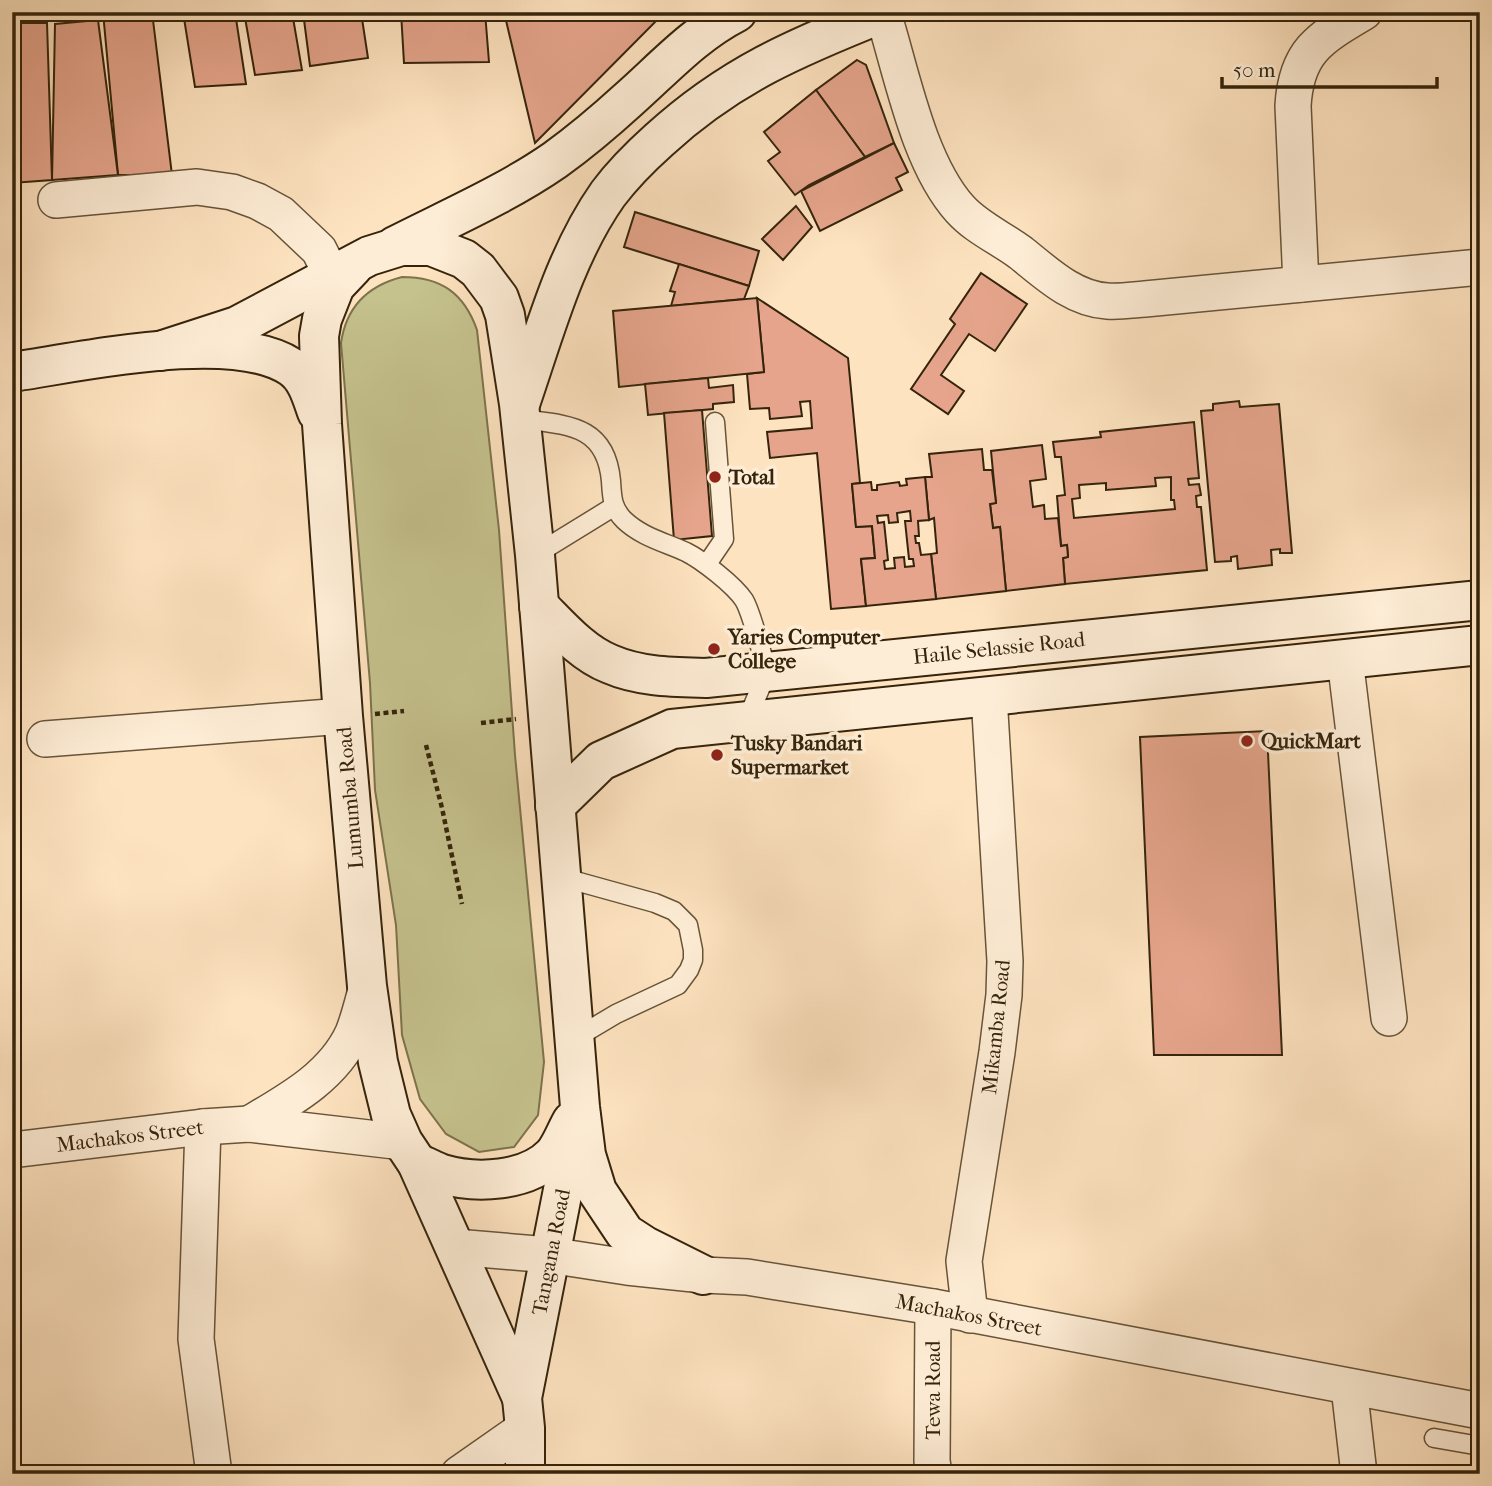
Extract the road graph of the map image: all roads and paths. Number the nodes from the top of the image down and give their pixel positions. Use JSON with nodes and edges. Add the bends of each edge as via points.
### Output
{"nodes":[{"id":1,"x":1364,"y":12,"type":"edge"},
{"id":2,"x":884,"y":13,"type":"edge"},
{"id":3,"x":724,"y":15,"type":"edge"},
{"id":4,"x":810,"y":26,"type":"edge"},
{"id":5,"x":655,"y":74,"type":"junction"},
{"id":6,"x":694,"y":109,"type":"junction"},
{"id":7,"x":56,"y":200,"type":"dead end"},
{"id":8,"x":379,"y":252,"type":"junction"},
{"id":9,"x":1480,"y":267,"type":"edge"},
{"id":10,"x":332,"y":276,"type":"junction"},
{"id":11,"x":1301,"y":284,"type":"junction"},
{"id":12,"x":160,"y":351,"type":"junction"},
{"id":13,"x":12,"y":372,"type":"edge"},
{"id":14,"x":520,"y":412,"type":"junction"},
{"id":15,"x":715,"y":422,"type":"dead end"},
{"id":16,"x":322,"y":424,"type":"junction"},
{"id":17,"x":613,"y":507,"type":"junction"},
{"id":18,"x":535,"y":555,"type":"junction"},
{"id":19,"x":707,"y":564,"type":"junction"},
{"id":20,"x":1480,"y":600,"type":"edge"},
{"id":21,"x":539,"y":606,"type":"junction"},
{"id":22,"x":1480,"y":645,"type":"edge"},
{"id":23,"x":1345,"y":659,"type":"junction"},
{"id":24,"x":767,"y":672,"type":"junction"},
{"id":25,"x":989,"y":696,"type":"junction"},
{"id":26,"x":343,"y":716,"type":"junction"},
{"id":27,"x":747,"y":721,"type":"junction"},
{"id":28,"x":45,"y":739,"type":"dead end"},
{"id":29,"x":426,"y":745,"type":"dead end"},
{"id":30,"x":555,"y":806,"type":"junction"},
{"id":31,"x":561,"y":877,"type":"junction"},
{"id":32,"x":462,"y":904,"type":"dead end"},
{"id":33,"x":367,"y":986,"type":"junction"},
{"id":34,"x":1389,"y":1018,"type":"dead end"},
{"id":35,"x":574,"y":1039,"type":"junction"},
{"id":36,"x":580,"y":1107,"type":"junction"},
{"id":37,"x":248,"y":1125,"type":"junction"},
{"id":38,"x":203,"y":1127,"type":"junction"},
{"id":39,"x":12,"y":1150,"type":"edge"},
{"id":40,"x":410,"y":1153,"type":"junction"},
{"id":41,"x":455,"y":1247,"type":"junction"},
{"id":42,"x":550,"y":1255,"type":"junction"},
{"id":43,"x":704,"y":1275,"type":"junction"},
{"id":44,"x":933,"y":1307,"type":"junction"},
{"id":45,"x":970,"y":1315,"type":"junction"},
{"id":46,"x":1349,"y":1387,"type":"junction"},
{"id":47,"x":1480,"y":1411,"type":"edge"},
{"id":48,"x":524,"y":1413,"type":"junction"},
{"id":49,"x":1434,"y":1438,"type":"dead end"},
{"id":50,"x":1480,"y":1446,"type":"edge"},
{"id":51,"x":214,"y":1474,"type":"edge"},
{"id":52,"x":459,"y":1474,"type":"edge"},
{"id":53,"x":525,"y":1474,"type":"edge"},
{"id":54,"x":934,"y":1474,"type":"edge"},
{"id":55,"x":1359,"y":1474,"type":"edge"}],
"edges":[{"from":1,"to":11,"type":"street","via":[[1327,33],[1305,57],[1294,80]]},
{"from":2,"to":4,"type":"main road"},
{"from":2,"to":11,"type":"street","via":[[924,150],[942,185],[962,211],[1062,286],[1106,301]]},
{"from":3,"to":5,"type":"main road"},
{"from":4,"to":6,"type":"main road","via":[[770,60]]},
{"from":5,"to":6,"type":"main road"},
{"from":5,"to":8,"type":"main road","via":[[556,159]]},
{"from":6,"to":14,"type":"main road","via":[[629,168],[601,206],[571,262]]},
{"from":7,"to":10,"type":"street","via":[[197,187],[232,192],[281,214],[319,250]]},
{"from":8,"to":10,"type":"main road"},
{"from":8,"to":14,"type":"main road","via":[[413,245],[448,251],[490,283],[505,315]]},
{"from":8,"to":16,"type":"main road","name":"Lumumba Road","via":[[347,272],[335,286],[321,319]]},
{"from":9,"to":11,"type":"street"},
{"from":10,"to":12,"type":"main road","via":[[237,326]]},
{"from":12,"to":13,"type":"main road"},
{"from":12,"to":16,"type":"main road","name":"Lumumba Road","via":[[259,353],[291,367],[306,381]]},
{"from":14,"to":17,"type":"lane","via":[[576,427],[599,444],[610,472]]},
{"from":14,"to":18,"type":"main road"},
{"from":15,"to":19,"type":"lane","via":[[724,539]]},
{"from":16,"to":26,"type":"main road","name":"Lumumba Road"},
{"from":17,"to":18,"type":"lane"},
{"from":17,"to":19,"type":"lane","via":[[632,527]]},
{"from":18,"to":21,"type":"main road"},
{"from":19,"to":24,"type":"lane","via":[[744,600]]},
{"from":20,"to":24,"type":"main road","name":"Haile Selassie Road"},
{"from":21,"to":24,"type":"main road","name":"Haile Selassie Road","via":[[573,640],[608,664],[667,677]]},
{"from":21,"to":30,"type":"main road"},
{"from":22,"to":23,"type":"main road"},
{"from":23,"to":25,"type":"main road"},
{"from":23,"to":34,"type":"street"},
{"from":24,"to":27,"type":"lane"},
{"from":25,"to":27,"type":"main road"},
{"from":25,"to":45,"type":"street","name":"Mikamba Road","via":[[1005,972],[964,1261]]},
{"from":26,"to":28,"type":"street"},
{"from":26,"to":33,"type":"main road","name":"Lumumba Road"},
{"from":27,"to":30,"type":"main road","via":[[672,729],[601,761]]},
{"from":29,"to":32,"type":"path"},
{"from":30,"to":31,"type":"main road"},
{"from":31,"to":35,"type":"main road"},
{"from":31,"to":35,"type":"lane","via":[[674,911],[688,925],[693,950],[690,970],[678,985]]},
{"from":33,"to":37,"type":"street","name":"Machakos Street","via":[[352,1034],[332,1065]]},
{"from":33,"to":40,"type":"main road","name":"Lumumba Road","via":[[391,1115]]},
{"from":35,"to":36,"type":"main road"},
{"from":36,"to":40,"type":"main road","via":[[553,1154],[529,1171],[471,1180],[442,1174]]},
{"from":36,"to":42,"type":"main road","name":"Tangana Road"},
{"from":36,"to":43,"type":"main road","via":[[586,1156],[597,1191],[625,1233]]},
{"from":37,"to":38,"type":"street","name":"Machakos Street"},
{"from":37,"to":40,"type":"street","name":"Machakos Street"},
{"from":38,"to":39,"type":"street","name":"Machakos Street"},
{"from":38,"to":51,"type":"street","via":[[197,1339]]},
{"from":40,"to":41,"type":"main road","name":"Tangana Road"},
{"from":41,"to":42,"type":"street","name":"Machakos Street"},
{"from":41,"to":48,"type":"main road","name":"Tangana Road"},
{"from":42,"to":43,"type":"street","name":"Machakos Street"},
{"from":42,"to":48,"type":"main road","name":"Tangana Road"},
{"from":43,"to":44,"type":"street","name":"Machakos Street","via":[[747,1277]]},
{"from":44,"to":45,"type":"street","name":"Machakos Street"},
{"from":44,"to":54,"type":"street","name":"Tewa Road"},
{"from":45,"to":46,"type":"street","name":"Machakos Street"},
{"from":46,"to":47,"type":"street","name":"Machakos Street"},
{"from":46,"to":55,"type":"street"},
{"from":48,"to":52,"type":"street"},
{"from":48,"to":53,"type":"main road","name":"Tangana Road"},
{"from":49,"to":50,"type":"lane"}]}
